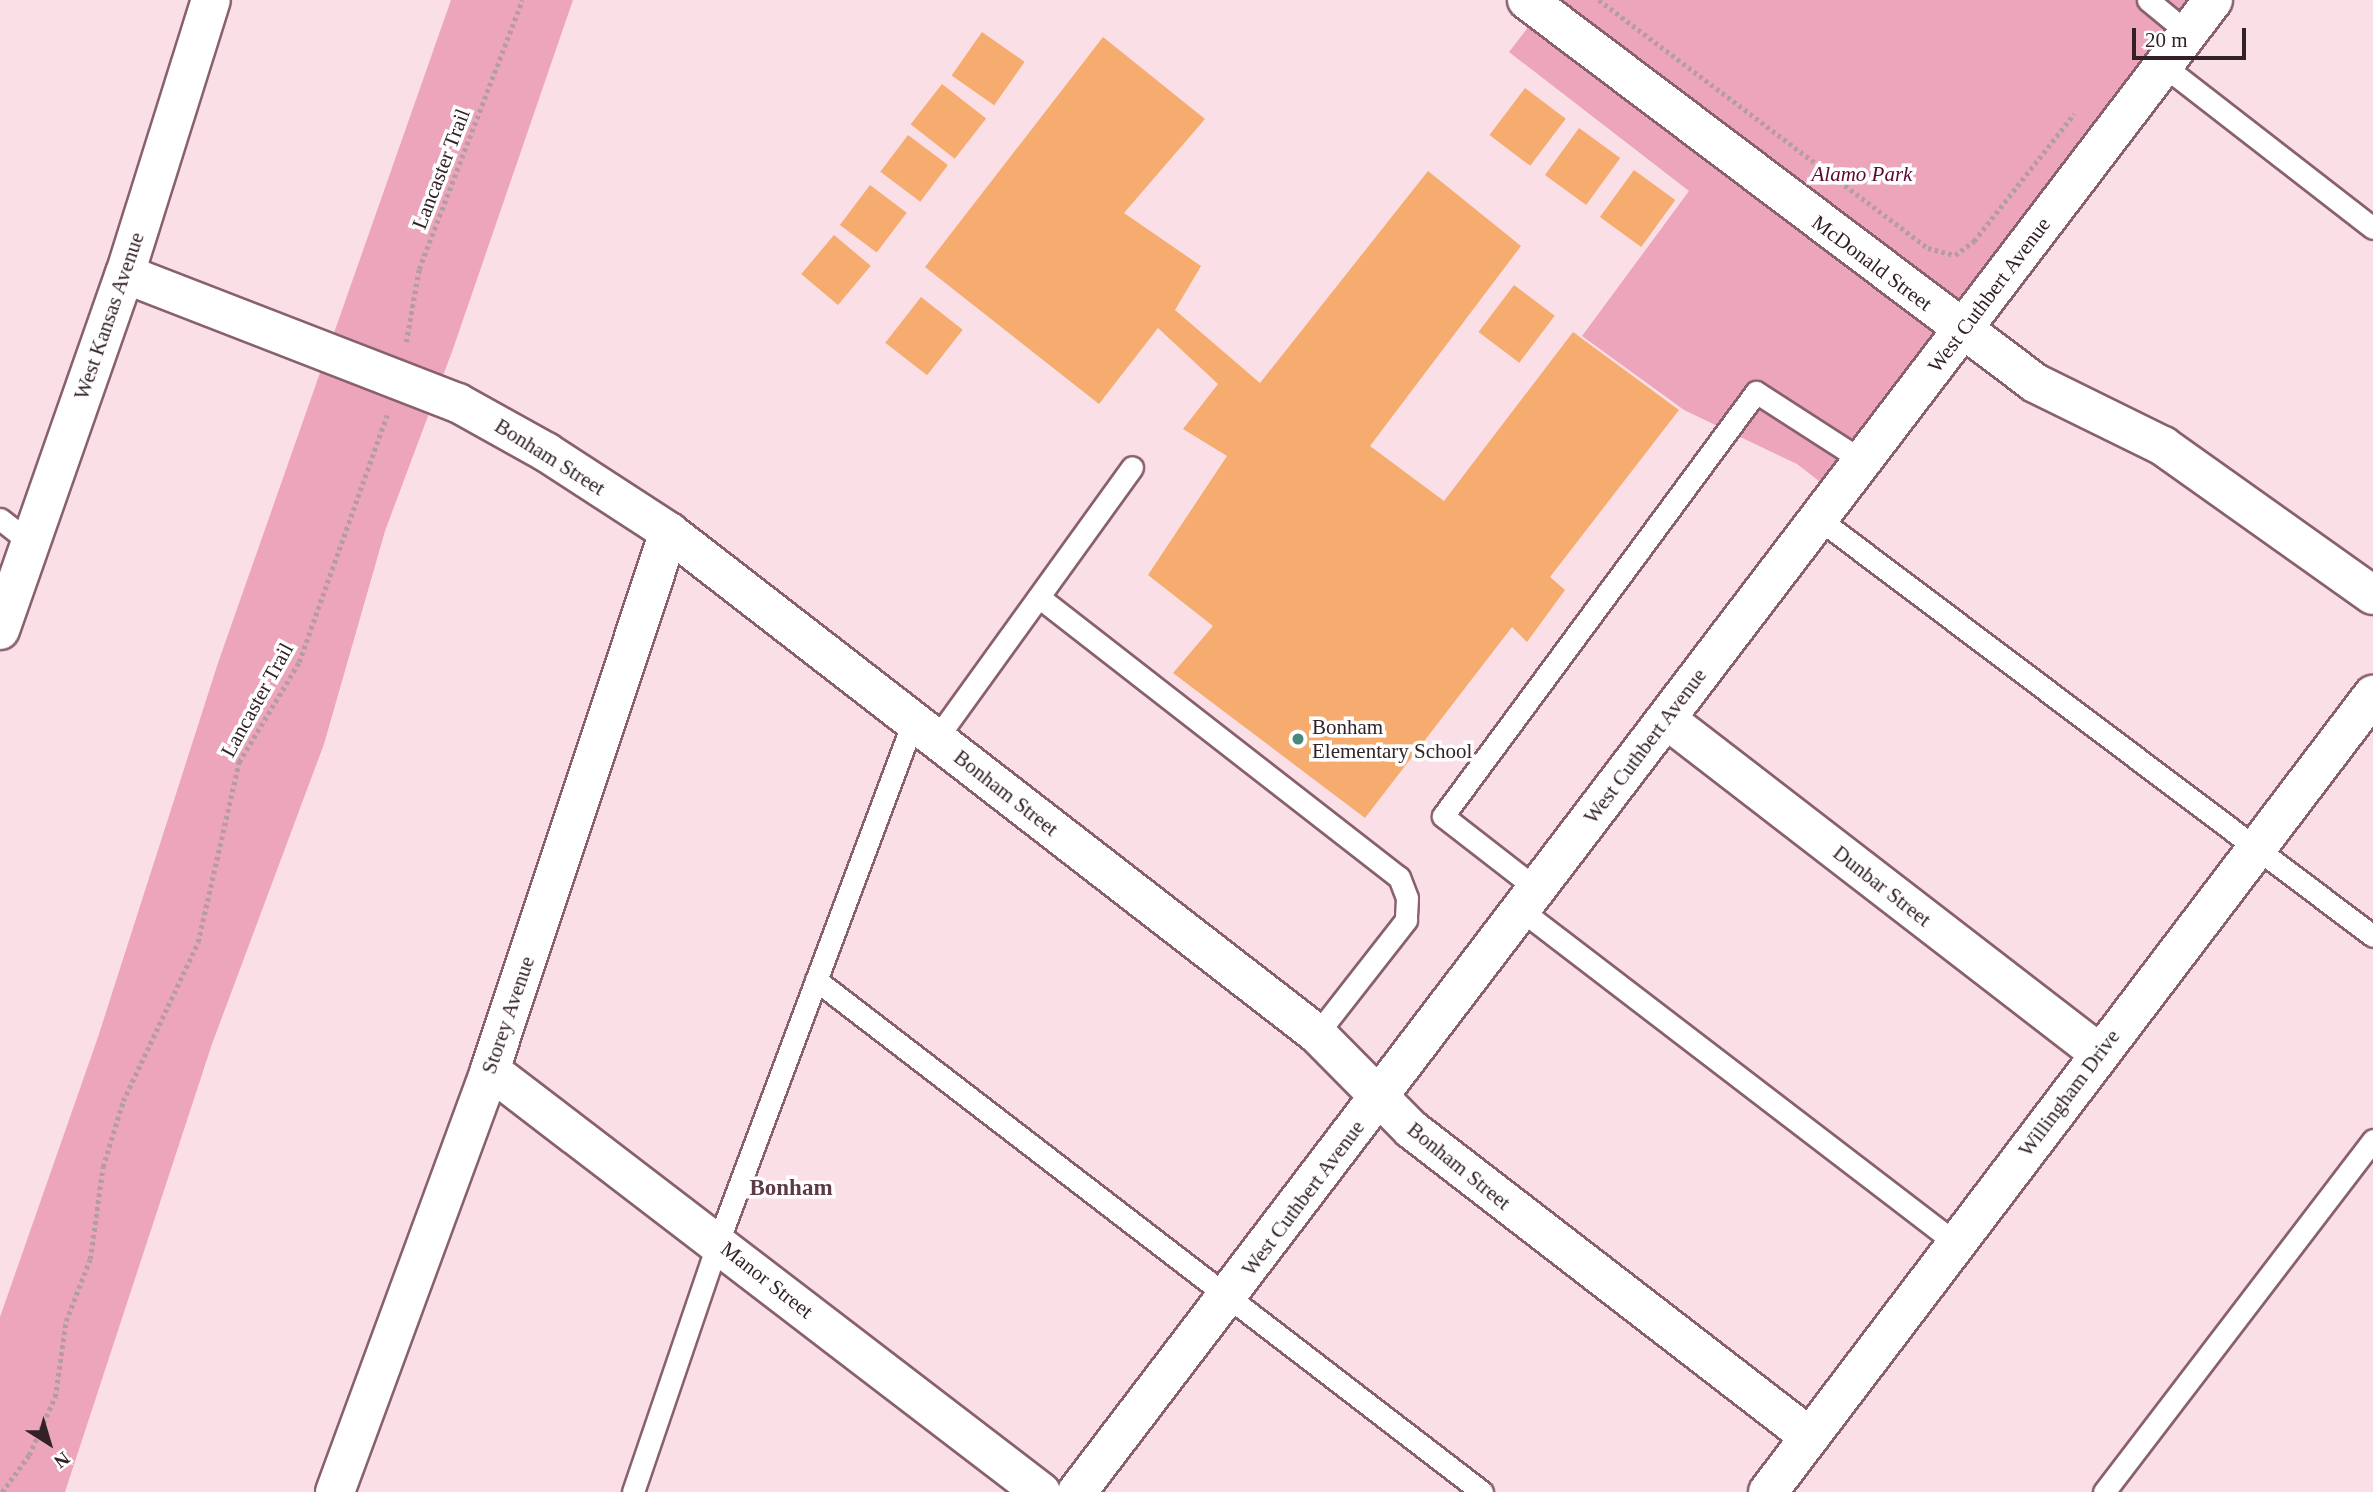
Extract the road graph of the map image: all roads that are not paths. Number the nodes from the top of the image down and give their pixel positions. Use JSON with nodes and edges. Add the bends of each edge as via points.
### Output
{"nodes":[{"id":1,"x":211,"y":0,"type":"edge"},
{"id":2,"x":1527,"y":0,"type":"edge"},
{"id":3,"x":2148,"y":0,"type":"edge"},
{"id":4,"x":2213,"y":0,"type":"edge"},
{"id":5,"x":2188,"y":33,"type":"junction"},
{"id":6,"x":2164,"y":66,"type":"junction"},
{"id":7,"x":2373,"y":228,"type":"edge"},
{"id":8,"x":125,"y":274,"type":"junction"},
{"id":9,"x":1962,"y":330,"type":"junction"},
{"id":10,"x":1863,"y":461,"type":"junction"},
{"id":11,"x":1132,"y":467,"type":"dead end"},
{"id":12,"x":0,"y":519,"type":"edge"},
{"id":13,"x":1819,"y":519,"type":"junction"},
{"id":14,"x":669,"y":532,"type":"junction"},
{"id":15,"x":31,"y":543,"type":"junction"},
{"id":16,"x":2373,"y":594,"type":"edge"},
{"id":17,"x":1040,"y":598,"type":"junction"},
{"id":18,"x":0,"y":631,"type":"edge"},
{"id":19,"x":2373,"y":695,"type":"edge"},
{"id":20,"x":1666,"y":719,"type":"junction"},
{"id":21,"x":925,"y":731,"type":"junction"},
{"id":22,"x":2256,"y":847,"type":"junction"},
{"id":23,"x":1529,"y":900,"type":"junction"},
{"id":24,"x":2373,"y":936,"type":"edge"},
{"id":25,"x":817,"y":980,"type":"junction"},
{"id":26,"x":1317,"y":1034,"type":"junction"},
{"id":27,"x":2099,"y":1053,"type":"junction"},
{"id":28,"x":490,"y":1070,"type":"junction"},
{"id":29,"x":1382,"y":1095,"type":"junction"},
{"id":30,"x":2373,"y":1140,"type":"edge"},
{"id":31,"x":718,"y":1242,"type":"junction"},
{"id":32,"x":1957,"y":1244,"type":"junction"},
{"id":33,"x":1226,"y":1298,"type":"junction"},
{"id":34,"x":1810,"y":1437,"type":"junction"},
{"id":35,"x":335,"y":1492,"type":"edge"},
{"id":36,"x":633,"y":1492,"type":"edge"},
{"id":37,"x":1041,"y":1492,"type":"edge"},
{"id":38,"x":1077,"y":1492,"type":"edge"},
{"id":39,"x":1482,"y":1492,"type":"edge"},
{"id":40,"x":1768,"y":1492,"type":"edge"},
{"id":41,"x":2104,"y":1492,"type":"edge"}],
"edges":[{"from":1,"to":8,"type":"street","name":"West Kansas Avenue"},
{"from":2,"to":9,"type":"street","name":"McDonald Street"},
{"from":3,"to":5,"type":"lane"},
{"from":4,"to":5,"type":"street","name":"West Cuthbert Avenue"},
{"from":5,"to":6,"type":"street","name":"West Cuthbert Avenue"},
{"from":6,"to":7,"type":"lane"},
{"from":6,"to":9,"type":"street","name":"West Cuthbert Avenue"},
{"from":8,"to":14,"type":"street","name":"Bonham Street","via":[[425,387],[496,422]]},
{"from":8,"to":15,"type":"street","name":"West Kansas Avenue"},
{"from":9,"to":10,"type":"street","name":"West Cuthbert Avenue"},
{"from":9,"to":16,"type":"street","name":"McDonald Street","via":[[2035,383],[2163,446]]},
{"from":10,"to":13,"type":"street","name":"West Cuthbert Avenue"},
{"from":10,"to":23,"type":"lane","via":[[1756,392],[1443,816]]},
{"from":11,"to":17,"type":"lane"},
{"from":12,"to":15,"type":"lane"},
{"from":13,"to":20,"type":"street","name":"West Cuthbert Avenue"},
{"from":13,"to":22,"type":"lane"},
{"from":14,"to":21,"type":"street","name":"Bonham Street"},
{"from":14,"to":28,"type":"street","name":"Storey Avenue"},
{"from":15,"to":18,"type":"street","name":"West Kansas Avenue"},
{"from":17,"to":21,"type":"lane"},
{"from":17,"to":26,"type":"lane","via":[[1399,877],[1407,898],[1406,920]]},
{"from":19,"to":22,"type":"street","name":"Willingham Drive"},
{"from":20,"to":23,"type":"street","name":"West Cuthbert Avenue"},
{"from":20,"to":27,"type":"street","name":"Dunbar Street"},
{"from":21,"to":25,"type":"lane"},
{"from":21,"to":26,"type":"street","name":"Bonham Street"},
{"from":22,"to":24,"type":"lane"},
{"from":22,"to":27,"type":"street","name":"Willingham Drive"},
{"from":23,"to":29,"type":"street","name":"West Cuthbert Avenue"},
{"from":23,"to":32,"type":"lane"},
{"from":25,"to":31,"type":"lane"},
{"from":25,"to":33,"type":"lane"},
{"from":26,"to":29,"type":"street","name":"Bonham Street"},
{"from":27,"to":32,"type":"street","name":"Willingham Drive"},
{"from":28,"to":31,"type":"street","name":"Manor Street"},
{"from":28,"to":35,"type":"street","name":"Storey Avenue"},
{"from":29,"to":33,"type":"street","name":"West Cuthbert Avenue"},
{"from":29,"to":34,"type":"street","name":"Bonham Street","via":[[1411,1129],[1469,1177]]},
{"from":30,"to":41,"type":"lane"},
{"from":31,"to":36,"type":"lane"},
{"from":31,"to":37,"type":"street","name":"Manor Street"},
{"from":32,"to":34,"type":"street","name":"Willingham Drive"},
{"from":33,"to":38,"type":"street","name":"West Cuthbert Avenue"},
{"from":33,"to":39,"type":"lane"},
{"from":34,"to":40,"type":"street","name":"Willingham Drive"}]}
